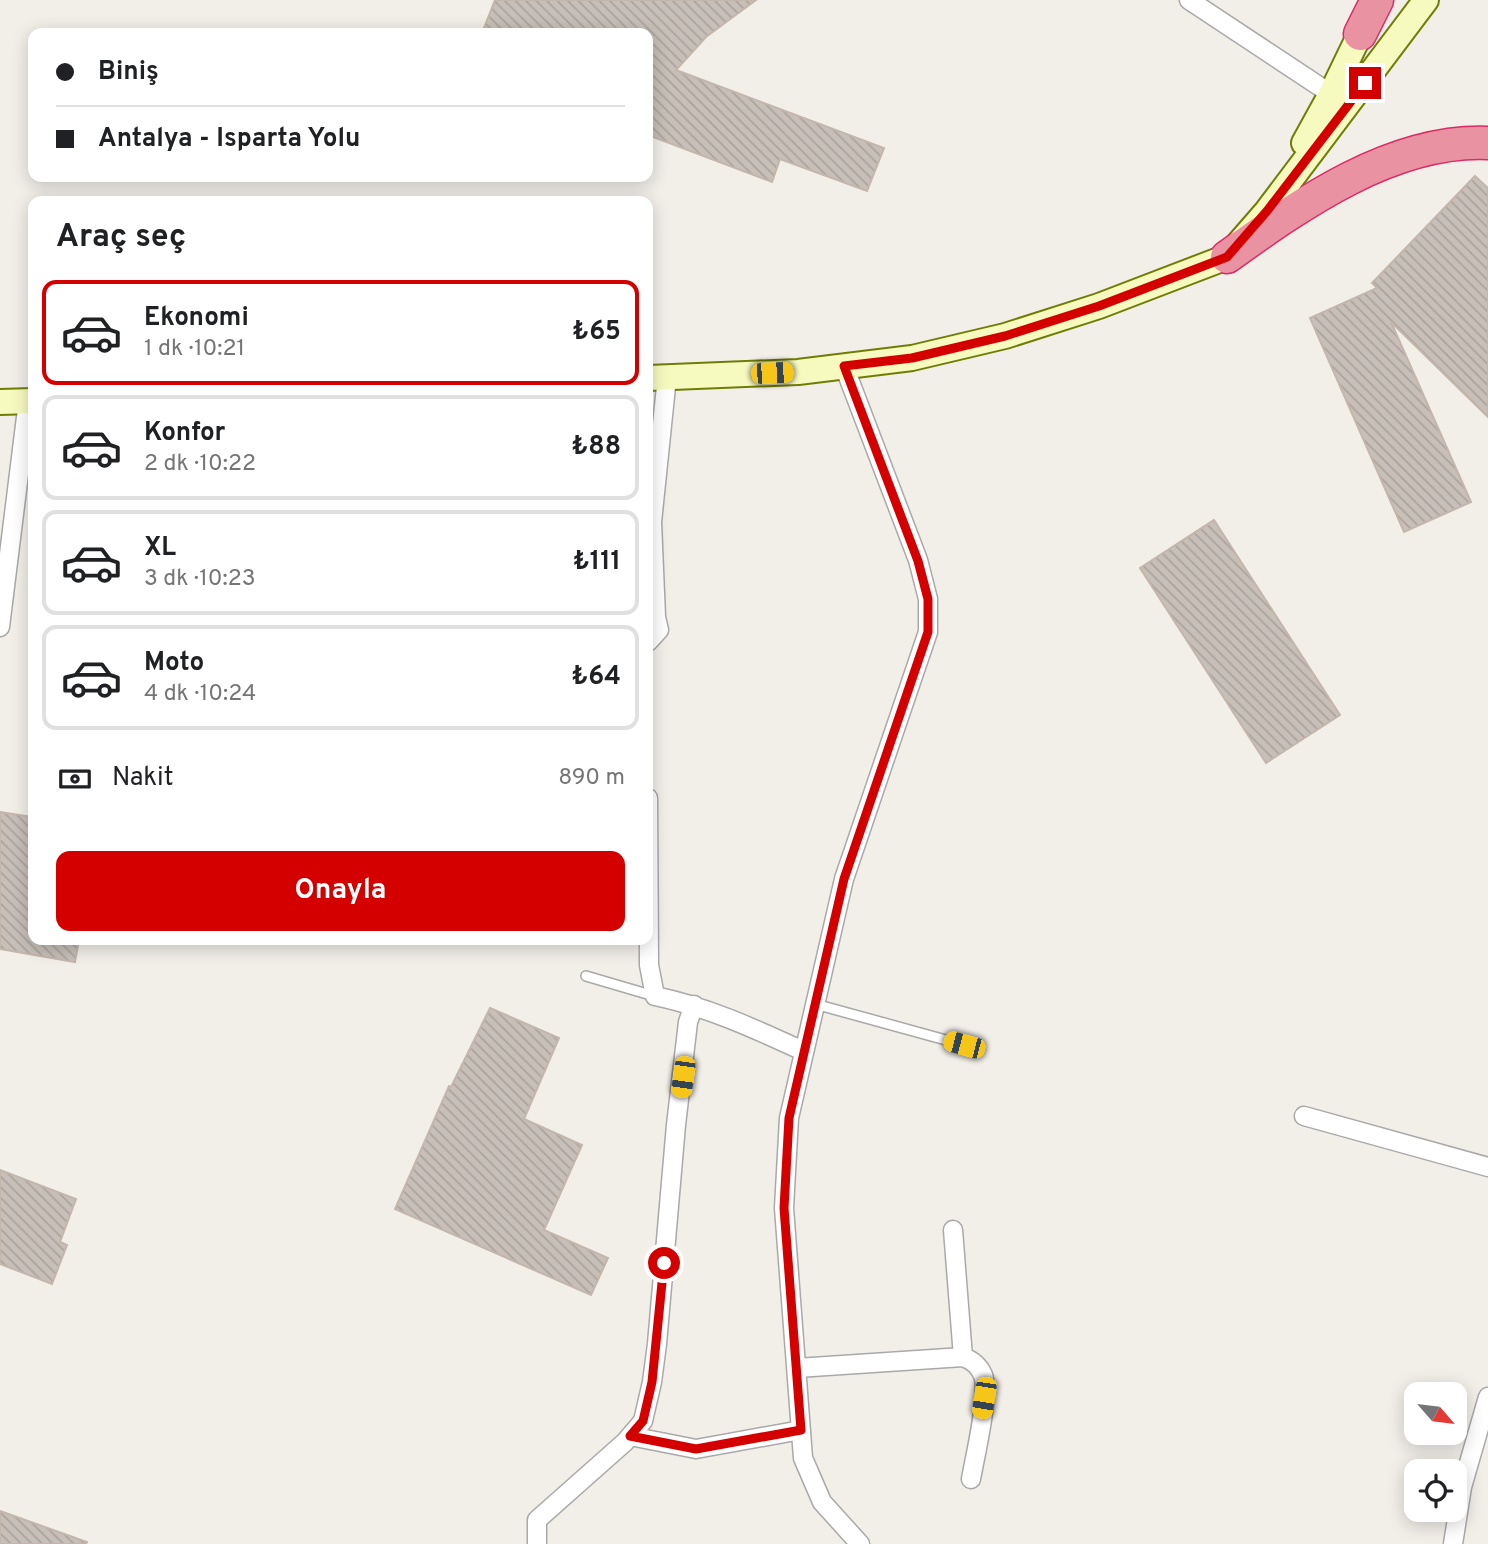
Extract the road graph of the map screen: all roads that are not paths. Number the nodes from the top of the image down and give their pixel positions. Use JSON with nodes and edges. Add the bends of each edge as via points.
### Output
{"nodes":[{"id":1,"x":1189,"y":0,"type":"edge"},
{"id":2,"x":1377,"y":0,"type":"edge"},
{"id":3,"x":1388,"y":0,"type":"edge"},
{"id":4,"x":1426,"y":0,"type":"edge"},
{"id":5,"x":1360,"y":34,"type":"junction"},
{"id":6,"x":1331,"y":94,"type":"junction"},
{"id":7,"x":1488,"y":144,"type":"edge"},
{"id":8,"x":1267,"y":211,"type":"junction"},
{"id":9,"x":1227,"y":257,"type":"junction"},
{"id":10,"x":844,"y":366,"type":"junction"},
{"id":11,"x":657,"y":378,"type":"edge"},
{"id":12,"x":28,"y":401,"type":"edge"},
{"id":13,"x":0,"y":402,"type":"edge"},
{"id":14,"x":28,"y":423,"type":"edge"},
{"id":15,"x":653,"y":493,"type":"edge"},
{"id":16,"x":653,"y":546,"type":"edge"},
{"id":17,"x":0,"y":627,"type":"edge"},
{"id":18,"x":653,"y":637,"type":"edge"},
{"id":19,"x":649,"y":945,"type":"edge"},
{"id":20,"x":586,"y":976,"type":"dead end"},
{"id":21,"x":655,"y":996,"type":"junction"},
{"id":22,"x":815,"y":1004,"type":"junction"},
{"id":23,"x":694,"y":1005,"type":"junction"},
{"id":24,"x":964,"y":1045,"type":"dead end"},
{"id":25,"x":803,"y":1051,"type":"junction"},
{"id":26,"x":1304,"y":1116,"type":"dead end"},
{"id":27,"x":1488,"y":1167,"type":"edge"},
{"id":28,"x":953,"y":1230,"type":"dead end"},
{"id":29,"x":963,"y":1357,"type":"junction"},
{"id":30,"x":797,"y":1368,"type":"junction"},
{"id":31,"x":1488,"y":1397,"type":"edge"},
{"id":32,"x":801,"y":1430,"type":"junction"},
{"id":33,"x":630,"y":1436,"type":"junction"},
{"id":34,"x":971,"y":1479,"type":"dead end"},
{"id":35,"x":537,"y":1543,"type":"edge"},
{"id":36,"x":860,"y":1544,"type":"edge"},
{"id":37,"x":1453,"y":1544,"type":"edge"}],
"edges":[{"from":1,"to":6,"type":"street"},
{"from":2,"to":5,"type":"highway"},
{"from":3,"to":5,"type":"street"},
{"from":4,"to":8,"type":"street"},
{"from":5,"to":6,"type":"street"},
{"from":6,"to":8,"type":"street"},
{"from":7,"to":9,"type":"highway","via":[[1413,152],[1361,174],[1298,207]]},
{"from":8,"to":9,"type":"street"},
{"from":9,"to":10,"type":"street","via":[[1005,336],[912,358]]},
{"from":10,"to":11,"type":"street"},
{"from":10,"to":22,"type":"street","via":[[918,561],[928,599],[928,632],[844,879]]},
{"from":11,"to":15,"type":"street"},
{"from":12,"to":13,"type":"street"},
{"from":14,"to":17,"type":"street"},
{"from":16,"to":18,"type":"street","via":[[659,630]]},
{"from":19,"to":21,"type":"street"},
{"from":20,"to":21,"type":"lane"},
{"from":21,"to":23,"type":"street"},
{"from":22,"to":24,"type":"lane"},
{"from":22,"to":25,"type":"street"},
{"from":23,"to":25,"type":"street"},
{"from":23,"to":33,"type":"street","via":[[676,1125],[652,1382],[643,1421]]},
{"from":25,"to":30,"type":"street","via":[[789,1118],[784,1208]]},
{"from":26,"to":27,"type":"street"},
{"from":28,"to":29,"type":"street"},
{"from":29,"to":30,"type":"street"},
{"from":29,"to":34,"type":"street","via":[[979,1368],[984,1379]]},
{"from":30,"to":32,"type":"street"},
{"from":31,"to":37,"type":"street","via":[[1462,1488]]},
{"from":32,"to":33,"type":"street","via":[[696,1449]]},
{"from":32,"to":36,"type":"street","via":[[803,1458],[822,1502]]},
{"from":33,"to":35,"type":"street","via":[[537,1520]]}]}
